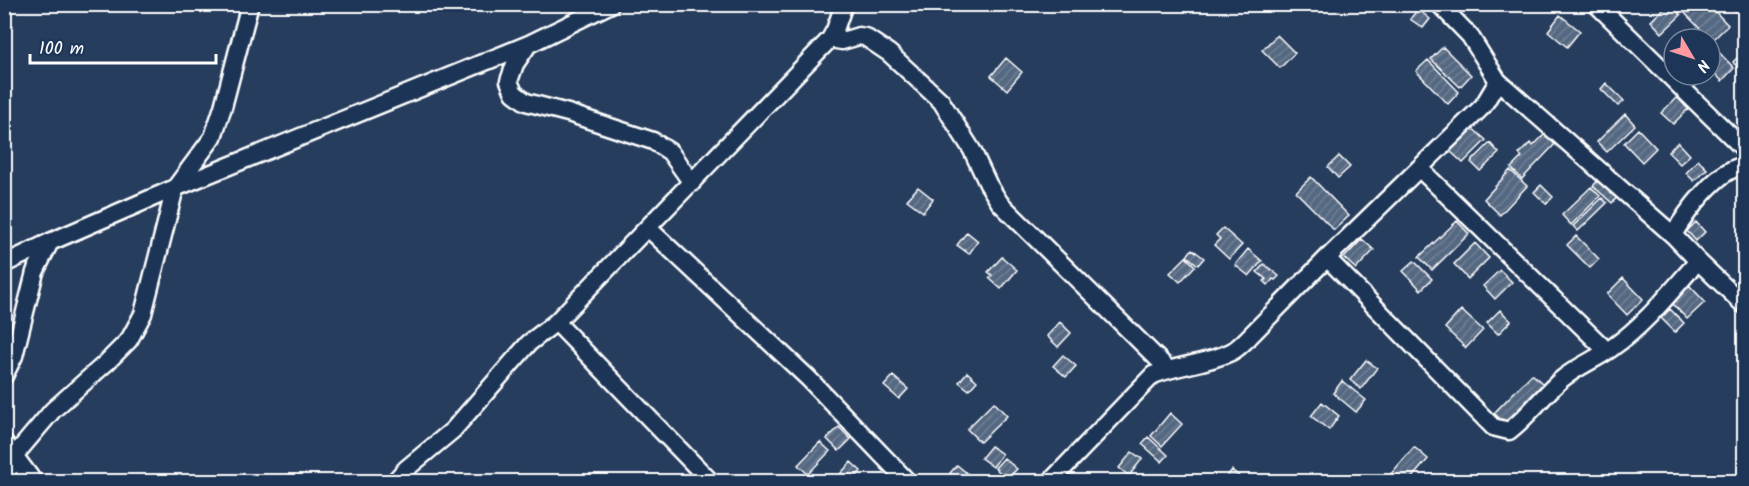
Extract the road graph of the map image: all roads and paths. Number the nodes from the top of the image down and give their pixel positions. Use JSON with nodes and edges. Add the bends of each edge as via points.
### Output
{"nodes":[{"id":1,"x":250,"y":4,"type":"edge"},
{"id":2,"x":611,"y":4,"type":"edge"},
{"id":3,"x":843,"y":4,"type":"edge"},
{"id":4,"x":1439,"y":4,"type":"edge"},
{"id":5,"x":1596,"y":4,"type":"edge"},
{"id":6,"x":830,"y":39,"type":"junction"},
{"id":7,"x":529,"y":44,"type":"junction"},
{"id":8,"x":1498,"y":81,"type":"junction"},
{"id":9,"x":1517,"y":98,"type":"junction"},
{"id":10,"x":1483,"y":105,"type":"junction"},
{"id":11,"x":1744,"y":149,"type":"edge"},
{"id":12,"x":1744,"y":166,"type":"edge"},
{"id":13,"x":1419,"y":168,"type":"junction"},
{"id":14,"x":692,"y":183,"type":"junction"},
{"id":15,"x":175,"y":188,"type":"junction"},
{"id":16,"x":648,"y":228,"type":"junction"},
{"id":17,"x":1673,"y":235,"type":"junction"},
{"id":18,"x":50,"y":242,"type":"junction"},
{"id":19,"x":1327,"y":258,"type":"junction"},
{"id":20,"x":1698,"y":261,"type":"junction"},
{"id":21,"x":4,"y":264,"type":"edge"},
{"id":22,"x":1744,"y":305,"type":"edge"},
{"id":23,"x":555,"y":322,"type":"junction"},
{"id":24,"x":1606,"y":351,"type":"junction"},
{"id":25,"x":1168,"y":369,"type":"junction"},
{"id":26,"x":4,"y":376,"type":"edge"},
{"id":27,"x":10,"y":448,"type":"edge"},
{"id":28,"x":4,"y":479,"type":"edge"},
{"id":29,"x":34,"y":482,"type":"edge"},
{"id":30,"x":394,"y":482,"type":"edge"},
{"id":31,"x":711,"y":482,"type":"edge"},
{"id":32,"x":908,"y":482,"type":"edge"},
{"id":33,"x":1050,"y":482,"type":"edge"}],
"edges":[{"from":1,"to":15,"type":"street","via":[[213,137]]},
{"from":2,"to":7,"type":"street"},
{"from":3,"to":6,"type":"street"},
{"from":4,"to":8,"type":"street","via":[[1470,36]]},
{"from":5,"to":11,"type":"street"},
{"from":6,"to":14,"type":"street"},
{"from":6,"to":25,"type":"street","via":[[865,37],[889,53],[941,101],[1000,203]]},
{"from":7,"to":14,"type":"street","via":[[509,81],[514,93],[526,102],[653,141],[670,152]]},
{"from":7,"to":15,"type":"street"},
{"from":8,"to":9,"type":"street"},
{"from":8,"to":10,"type":"street"},
{"from":9,"to":10,"type":"street"},
{"from":9,"to":17,"type":"street"},
{"from":10,"to":13,"type":"street"},
{"from":12,"to":17,"type":"street","via":[[1722,176],[1691,207]]},
{"from":13,"to":19,"type":"street"},
{"from":13,"to":24,"type":"street"},
{"from":14,"to":16,"type":"street"},
{"from":15,"to":18,"type":"street"},
{"from":15,"to":27,"type":"street","via":[[143,314],[129,340]]},
{"from":16,"to":23,"type":"street"},
{"from":16,"to":32,"type":"street","via":[[808,378]]},
{"from":17,"to":20,"type":"street"},
{"from":18,"to":21,"type":"street"},
{"from":18,"to":26,"type":"street","via":[[35,272],[14,356]]},
{"from":19,"to":24,"type":"street","via":[[1493,427],[1509,431],[1562,379]]},
{"from":19,"to":25,"type":"street","via":[[1232,352]]},
{"from":20,"to":22,"type":"street"},
{"from":20,"to":24,"type":"street","via":[[1644,322]]},
{"from":23,"to":30,"type":"street","via":[[529,343],[453,430]]},
{"from":23,"to":31,"type":"street"},
{"from":25,"to":33,"type":"street","via":[[1153,375]]},
{"from":27,"to":28,"type":"street"},
{"from":27,"to":29,"type":"street"}]}
